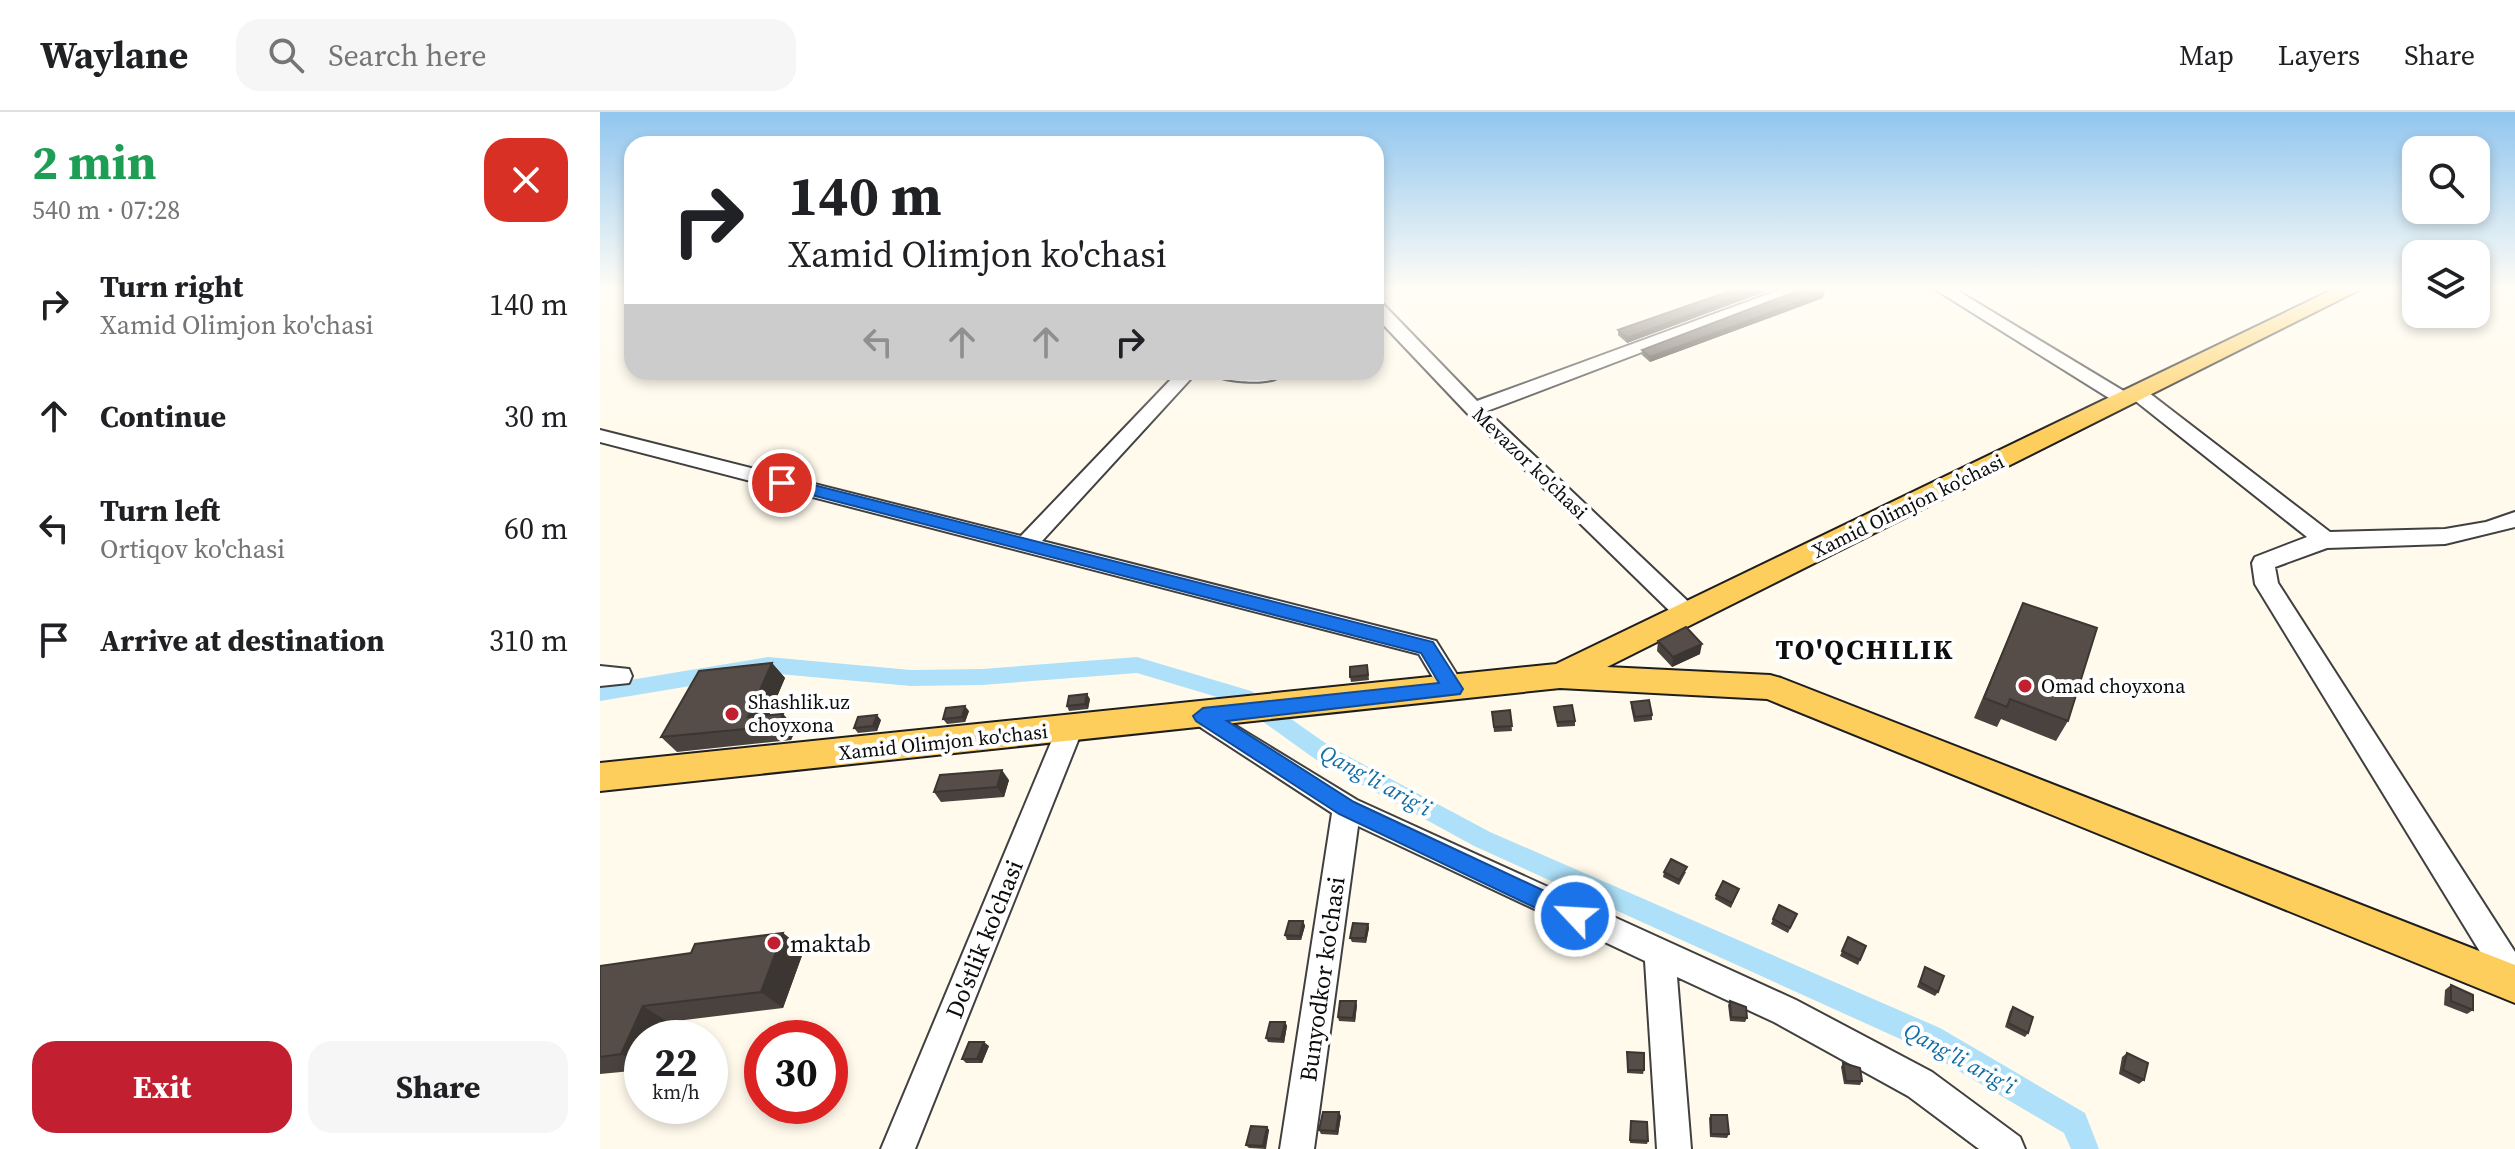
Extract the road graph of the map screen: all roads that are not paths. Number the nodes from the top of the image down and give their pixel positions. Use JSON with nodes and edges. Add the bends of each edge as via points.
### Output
{"nodes":[{"id":1,"x":1404,"y":336,"type":"edge"},
{"id":2,"x":1671,"y":336,"type":"edge"},
{"id":3,"x":2026,"y":336,"type":"edge"},
{"id":4,"x":2254,"y":336,"type":"edge"},
{"id":5,"x":1180,"y":380,"type":"edge"},
{"id":6,"x":2131,"y":396,"type":"junction"},
{"id":7,"x":1474,"y":409,"type":"junction"},
{"id":8,"x":600,"y":436,"type":"edge"},
{"id":9,"x":2515,"y":519,"type":"edge"},
{"id":10,"x":2325,"y":540,"type":"junction"},
{"id":11,"x":1025,"y":545,"type":"junction"},
{"id":12,"x":1688,"y":615,"type":"junction"},
{"id":13,"x":1561,"y":676,"type":"junction"},
{"id":14,"x":1453,"y":689,"type":"junction"},
{"id":15,"x":1203,"y":716,"type":"junction"},
{"id":16,"x":1070,"y":728,"type":"junction"},
{"id":17,"x":600,"y":777,"type":"edge"},
{"id":18,"x":1347,"y":808,"type":"junction"},
{"id":19,"x":1660,"y":956,"type":"junction"},
{"id":20,"x":2515,"y":982,"type":"edge"},
{"id":21,"x":898,"y":1149,"type":"edge"},
{"id":22,"x":1297,"y":1149,"type":"edge"},
{"id":23,"x":1674,"y":1149,"type":"edge"},
{"id":24,"x":2008,"y":1149,"type":"edge"}],
"edges":[{"from":1,"to":7,"type":"street","name":"Mevazor ko'chasi"},
{"from":2,"to":7,"type":"street"},
{"from":3,"to":6,"type":"street"},
{"from":4,"to":6,"type":"main road","name":"Xamid Olimjon ko'chasi"},
{"from":5,"to":11,"type":"street"},
{"from":6,"to":10,"type":"street"},
{"from":6,"to":12,"type":"main road","name":"Xamid Olimjon ko'chasi"},
{"from":7,"to":12,"type":"street","name":"Mevazor ko'chasi"},
{"from":8,"to":11,"type":"street"},
{"from":9,"to":10,"type":"street","via":[[2486,533]]},
{"from":10,"to":20,"type":"street","via":[[2263,563],[2267,584]]},
{"from":11,"to":14,"type":"street","via":[[1427,647]]},
{"from":12,"to":13,"type":"main road","name":"Xamid Olimjon ko'chasi"},
{"from":13,"to":14,"type":"main road","name":"Xamid Olimjon ko'chasi"},
{"from":13,"to":20,"type":"main road","via":[[1770,687]]},
{"from":14,"to":15,"type":"main road","name":"Xamid Olimjon ko'chasi"},
{"from":15,"to":16,"type":"main road","name":"Xamid Olimjon ko'chasi"},
{"from":15,"to":18,"type":"street"},
{"from":16,"to":17,"type":"main road","name":"Xamid Olimjon ko'chasi"},
{"from":16,"to":21,"type":"street","name":"Do'stlik ko'chasi"},
{"from":18,"to":19,"type":"street"},
{"from":18,"to":22,"type":"street","name":"Bunyodkor ko'chasi"},
{"from":19,"to":23,"type":"street"},
{"from":19,"to":24,"type":"street","via":[[1785,1011],[1920,1084]]}]}
